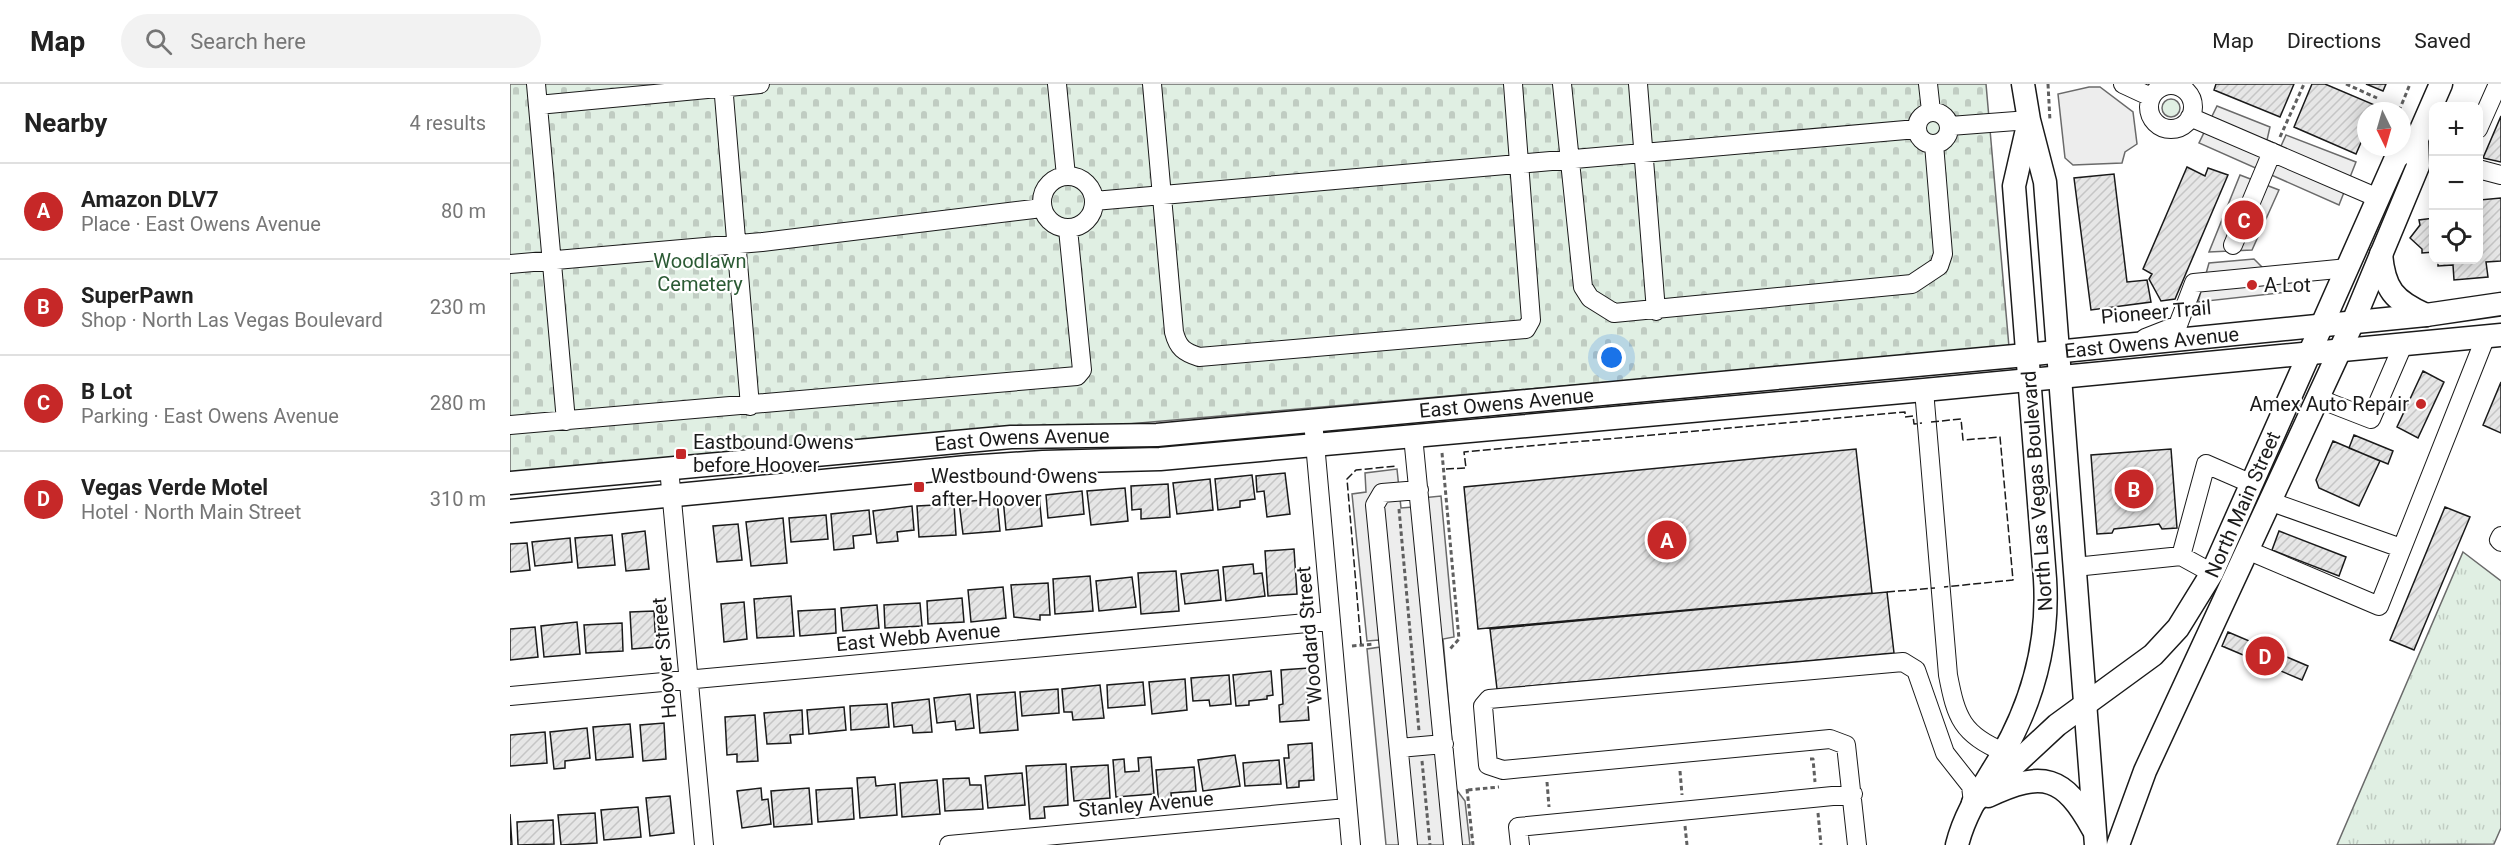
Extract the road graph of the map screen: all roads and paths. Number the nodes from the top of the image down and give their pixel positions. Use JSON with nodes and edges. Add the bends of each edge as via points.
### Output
{"nodes":[{"id":1,"x":536,"y":84,"type":"edge"},
{"id":2,"x":760,"y":84,"type":"edge"},
{"id":3,"x":1057,"y":84,"type":"edge"},
{"id":4,"x":1152,"y":84,"type":"edge"},
{"id":5,"x":1513,"y":84,"type":"edge"},
{"id":6,"x":1562,"y":84,"type":"edge"},
{"id":7,"x":1638,"y":84,"type":"edge"},
{"id":8,"x":1928,"y":84,"type":"edge"},
{"id":9,"x":2024,"y":84,"type":"edge"},
{"id":10,"x":2048,"y":84,"type":"edge"},
{"id":11,"x":2123,"y":84,"type":"edge"},
{"id":12,"x":2304,"y":84,"type":"edge"},
{"id":13,"x":2346,"y":84,"type":"edge"},
{"id":14,"x":2410,"y":84,"type":"edge"},
{"id":15,"x":2441,"y":84,"type":"edge"},
{"id":16,"x":2498,"y":84,"type":"edge"},
{"id":17,"x":723,"y":86,"type":"edge"},
{"id":18,"x":2151,"y":97,"type":"junction"},
{"id":19,"x":2377,"y":98,"type":"dead end"},
{"id":20,"x":2403,"y":102,"type":"edge"},
{"id":21,"x":538,"y":105,"type":"junction"},
{"id":22,"x":1931,"y":111,"type":"junction"},
{"id":23,"x":2190,"y":117,"type":"junction"},
{"id":24,"x":2483,"y":118,"type":"edge"},
{"id":25,"x":2029,"y":120,"type":"junction"},
{"id":26,"x":1950,"y":126,"type":"junction"},
{"id":27,"x":1917,"y":129,"type":"junction"},
{"id":28,"x":2050,"y":129,"type":"dead end"},
{"id":29,"x":2425,"y":142,"type":"edge"},
{"id":30,"x":1934,"y":144,"type":"junction"},
{"id":31,"x":2275,"y":147,"type":"junction"},
{"id":32,"x":1644,"y":154,"type":"junction"},
{"id":33,"x":1570,"y":159,"type":"junction"},
{"id":34,"x":1519,"y":162,"type":"junction"},
{"id":35,"x":2483,"y":170,"type":"edge"},
{"id":36,"x":2501,"y":175,"type":"edge"},
{"id":37,"x":1066,"y":176,"type":"junction"},
{"id":38,"x":1162,"y":194,"type":"junction"},
{"id":39,"x":2378,"y":198,"type":"junction"},
{"id":40,"x":1094,"y":201,"type":"junction"},
{"id":41,"x":1042,"y":208,"type":"junction"},
{"id":42,"x":1068,"y":229,"type":"junction"},
{"id":43,"x":738,"y":244,"type":"junction"},
{"id":44,"x":2233,"y":245,"type":"dead end"},
{"id":45,"x":2381,"y":254,"type":"junction"},
{"id":46,"x":550,"y":260,"type":"junction"},
{"id":47,"x":510,"y":264,"type":"edge"},
{"id":48,"x":2348,"y":268,"type":"junction"},
{"id":49,"x":2501,"y":304,"type":"edge"},
{"id":50,"x":1656,"y":310,"type":"junction"},
{"id":51,"x":2426,"y":315,"type":"junction"},
{"id":52,"x":2352,"y":322,"type":"junction"},
{"id":53,"x":2322,"y":325,"type":"junction"},
{"id":54,"x":2493,"y":335,"type":"edge"},
{"id":55,"x":2134,"y":343,"type":"junction"},
{"id":56,"x":2403,"y":345,"type":"junction"},
{"id":57,"x":2059,"y":351,"type":"junction"},
{"id":58,"x":2339,"y":351,"type":"junction"},
{"id":59,"x":2028,"y":354,"type":"junction"},
{"id":60,"x":2309,"y":354,"type":"junction"},
{"id":61,"x":2061,"y":377,"type":"junction"},
{"id":62,"x":2029,"y":381,"type":"junction"},
{"id":63,"x":1924,"y":390,"type":"junction"},
{"id":64,"x":2317,"y":398,"type":"junction"},
{"id":65,"x":750,"y":406,"type":"junction"},
{"id":66,"x":566,"y":420,"type":"junction"},
{"id":67,"x":1313,"y":421,"type":"junction"},
{"id":68,"x":510,"y":425,"type":"edge"},
{"id":69,"x":1413,"y":436,"type":"junction"},
{"id":70,"x":1315,"y":444,"type":"junction"},
{"id":71,"x":1441,"y":445,"type":"dead end"},
{"id":72,"x":669,"y":468,"type":"junction"},
{"id":73,"x":510,"y":483,"type":"edge"},
{"id":74,"x":2252,"y":484,"type":"junction"},
{"id":75,"x":1419,"y":490,"type":"junction"},
{"id":76,"x":672,"y":495,"type":"junction"},
{"id":77,"x":2269,"y":501,"type":"junction"},
{"id":78,"x":1399,"y":509,"type":"dead end"},
{"id":79,"x":510,"y":511,"type":"edge"},
{"id":80,"x":2501,"y":536,"type":"edge"},
{"id":81,"x":2501,"y":542,"type":"edge"},
{"id":82,"x":2402,"y":548,"type":"junction"},
{"id":83,"x":2247,"y":550,"type":"junction"},
{"id":84,"x":2181,"y":556,"type":"junction"},
{"id":85,"x":2075,"y":567,"type":"junction"},
{"id":86,"x":2212,"y":573,"type":"junction"},
{"id":87,"x":1329,"y":621,"type":"junction"},
{"id":88,"x":1447,"y":652,"type":"dead end"},
{"id":89,"x":1948,"y":675,"type":"junction"},
{"id":90,"x":1919,"y":678,"type":"junction"},
{"id":91,"x":689,"y":681,"type":"junction"},
{"id":92,"x":510,"y":696,"type":"edge"},
{"id":93,"x":2084,"y":705,"type":"junction"},
{"id":94,"x":1444,"y":744,"type":"junction"},
{"id":95,"x":1421,"y":746,"type":"junction"},
{"id":96,"x":1399,"y":748,"type":"junction"},
{"id":97,"x":2004,"y":752,"type":"junction"},
{"id":98,"x":1802,"y":760,"type":"dead end"},
{"id":99,"x":1691,"y":770,"type":"dead end"},
{"id":100,"x":1669,"y":771,"type":"dead end"},
{"id":101,"x":1558,"y":781,"type":"dead end"},
{"id":102,"x":1536,"y":783,"type":"dead end"},
{"id":103,"x":1463,"y":785,"type":"dead end"},
{"id":104,"x":1502,"y":786,"type":"dead end"},
{"id":105,"x":1468,"y":790,"type":"junction"},
{"id":106,"x":1853,"y":794,"type":"junction"},
{"id":107,"x":1816,"y":798,"type":"junction"},
{"id":108,"x":1973,"y":803,"type":"junction"},
{"id":109,"x":1347,"y":808,"type":"junction"},
{"id":110,"x":2096,"y":840,"type":"edge"},
{"id":111,"x":704,"y":845,"type":"edge"},
{"id":112,"x":949,"y":845,"type":"edge"},
{"id":113,"x":1351,"y":845,"type":"edge"},
{"id":114,"x":1408,"y":845,"type":"edge"},
{"id":115,"x":1430,"y":845,"type":"edge"},
{"id":116,"x":1454,"y":845,"type":"edge"},
{"id":117,"x":1473,"y":845,"type":"edge"},
{"id":118,"x":1520,"y":845,"type":"edge"},
{"id":119,"x":1821,"y":845,"type":"edge"},
{"id":120,"x":1857,"y":845,"type":"edge"},
{"id":121,"x":1957,"y":845,"type":"edge"},
{"id":122,"x":2118,"y":845,"type":"edge"}],
"edges":[{"from":1,"to":21,"type":"street"},
{"from":2,"to":17,"type":"street"},
{"from":3,"to":37,"type":"street"},
{"from":4,"to":38,"type":"street"},
{"from":5,"to":34,"type":"street"},
{"from":6,"to":33,"type":"street"},
{"from":7,"to":32,"type":"street"},
{"from":8,"to":22,"type":"street"},
{"from":9,"to":25,"type":"main road","name":"North Las Vegas Boulevard"},
{"from":10,"to":28,"type":"path"},
{"from":11,"to":18,"type":"street"},
{"from":12,"to":31,"type":"path"},
{"from":13,"to":19,"type":"path"},
{"from":14,"to":20,"type":"path"},
{"from":15,"to":29,"type":"main road","name":"North Main Street"},
{"from":16,"to":24,"type":"street"},
{"from":17,"to":21,"type":"street"},
{"from":17,"to":43,"type":"street"},
{"from":18,"to":23,"type":"street","via":[[2150,114],[2158,125],[2172,129]]},
{"from":18,"to":23,"type":"street","via":[[2164,86],[2178,86],[2192,102]]},
{"from":21,"to":46,"type":"street"},
{"from":22,"to":26,"type":"street","via":[[1941,113]]},
{"from":22,"to":27,"type":"street","via":[[1921,116]]},
{"from":23,"to":31,"type":"street"},
{"from":25,"to":26,"type":"street"},
{"from":25,"to":57,"type":"main road","name":"North Las Vegas Boulevard","via":[[2045,182]]},
{"from":25,"to":59,"type":"main road","name":"North Las Vegas Boulevard","via":[[2014,186]]},
{"from":26,"to":30,"type":"street","via":[[1944,141]]},
{"from":27,"to":30,"type":"street","via":[[1923,141]]},
{"from":27,"to":32,"type":"street"},
{"from":29,"to":39,"type":"main road","name":"North Main Street","via":[[2396,158]]},
{"from":29,"to":45,"type":"main road","name":"North Main Street"},
{"from":30,"to":50,"type":"street","via":[[1943,254],[1939,266],[1927,276],[1896,287]]},
{"from":31,"to":39,"type":"street"},
{"from":31,"to":44,"type":"street"},
{"from":32,"to":33,"type":"street"},
{"from":32,"to":50,"type":"street"},
{"from":33,"to":34,"type":"street"},
{"from":33,"to":50,"type":"street","via":[[1583,287],[1590,297],[1614,313]]},
{"from":34,"to":38,"type":"street"},
{"from":34,"to":38,"type":"street","via":[[1532,320],[1526,329],[1517,331],[1199,357],[1185,352],[1174,332]]},
{"from":35,"to":36,"type":"street"},
{"from":37,"to":40,"type":"street","via":[[1082,180],[1093,192]]},
{"from":37,"to":41,"type":"street","via":[[1057,178],[1044,190]]},
{"from":38,"to":40,"type":"street"},
{"from":39,"to":48,"type":"main road","name":"North Main Street"},
{"from":40,"to":42,"type":"street","via":[[1094,209],[1084,223]]},
{"from":41,"to":42,"type":"street","via":[[1051,223]]},
{"from":41,"to":43,"type":"street"},
{"from":42,"to":65,"type":"street","via":[[1082,370],[1077,376]]},
{"from":43,"to":46,"type":"street"},
{"from":43,"to":65,"type":"street"},
{"from":45,"to":51,"type":"main road","via":[[2384,280],[2390,291],[2409,308]]},
{"from":45,"to":52,"type":"main road","name":"North Main Street"},
{"from":46,"to":47,"type":"street"},
{"from":46,"to":66,"type":"street"},
{"from":48,"to":53,"type":"main road","name":"North Main Street"},
{"from":48,"to":55,"type":"street","via":[[2194,283],[2178,325]]},
{"from":49,"to":51,"type":"main road","name":"East Owens Avenue"},
{"from":51,"to":52,"type":"main road","name":"East Owens Avenue"},
{"from":52,"to":53,"type":"main road","name":"East Owens Avenue"},
{"from":52,"to":58,"type":"main road","name":"North Main Street"},
{"from":53,"to":55,"type":"main road","name":"East Owens Avenue"},
{"from":53,"to":60,"type":"main road","name":"North Main Street"},
{"from":54,"to":56,"type":"main road","name":"East Owens Avenue"},
{"from":54,"to":82,"type":"street"},
{"from":55,"to":57,"type":"main road","name":"East Owens Avenue"},
{"from":56,"to":58,"type":"main road","name":"East Owens Avenue"},
{"from":56,"to":64,"type":"street","via":[[2371,419]]},
{"from":57,"to":59,"type":"main road","name":"East Owens Avenue"},
{"from":57,"to":61,"type":"main road","name":"North Las Vegas Boulevard"},
{"from":58,"to":60,"type":"main road","name":"East Owens Avenue"},
{"from":58,"to":64,"type":"main road","name":"North Main Street"},
{"from":59,"to":62,"type":"main road","name":"North Las Vegas Boulevard"},
{"from":59,"to":67,"type":"main road","name":"East Owens Avenue"},
{"from":60,"to":61,"type":"main road","name":"East Owens Avenue"},
{"from":60,"to":74,"type":"main road","name":"North Main Street"},
{"from":61,"to":62,"type":"main road","name":"East Owens Avenue"},
{"from":61,"to":85,"type":"main road","name":"North Las Vegas Boulevard"},
{"from":62,"to":63,"type":"main road","name":"East Owens Avenue"},
{"from":62,"to":97,"type":"main road","name":"North Las Vegas Boulevard","via":[[2046,624],[2037,676]]},
{"from":63,"to":69,"type":"main road","name":"East Owens Avenue"},
{"from":63,"to":89,"type":"street"},
{"from":64,"to":77,"type":"main road","name":"North Main Street"},
{"from":65,"to":66,"type":"street"},
{"from":66,"to":68,"type":"street"},
{"from":67,"to":70,"type":"street","name":"Woodard Street"},
{"from":67,"to":72,"type":"main road","name":"East Owens Avenue","via":[[1158,435],[1011,437]]},
{"from":69,"to":70,"type":"main road","name":"East Owens Avenue"},
{"from":69,"to":75,"type":"street"},
{"from":70,"to":76,"type":"main road","name":"East Owens Avenue","via":[[1160,459],[978,466]]},
{"from":70,"to":87,"type":"street","name":"Woodard Street"},
{"from":71,"to":88,"type":"path","via":[[1459,639]]},
{"from":72,"to":73,"type":"main road","name":"East Owens Avenue"},
{"from":72,"to":76,"type":"street","name":"Hoover Street"},
{"from":74,"to":84,"type":"street","via":[[2206,464]]},
{"from":74,"to":86,"type":"main road","name":"North Main Street"},
{"from":75,"to":94,"type":"street"},
{"from":75,"to":96,"type":"street","via":[[1382,494],[1375,505]]},
{"from":76,"to":79,"type":"main road","name":"East Owens Avenue"},
{"from":76,"to":91,"type":"street","name":"Hoover Street"},
{"from":77,"to":82,"type":"street"},
{"from":77,"to":83,"type":"main road","name":"North Main Street"},
{"from":78,"to":95,"type":"path"},
{"from":80,"to":81,"type":"street"},
{"from":82,"to":83,"type":"street","via":[[2379,606]]},
{"from":83,"to":122,"type":"main road","name":"North Main Street","via":[[2145,771]]},
{"from":84,"to":85,"type":"street"},
{"from":84,"to":86,"type":"street"},
{"from":85,"to":93,"type":"main road","name":"North Las Vegas Boulevard"},
{"from":86,"to":93,"type":"main road","name":"North Main Street","via":[[2178,627],[2153,655]]},
{"from":87,"to":91,"type":"street","name":"East Webb Avenue"},
{"from":87,"to":109,"type":"street","name":"Woodard Street"},
{"from":89,"to":90,"type":"street"},
{"from":89,"to":97,"type":"street","via":[[1953,703],[1969,734]]},
{"from":90,"to":106,"type":"street","via":[[1916,670],[1903,662],[1489,699],[1483,706],[1488,765],[1503,770],[1830,739],[1846,745]]},
{"from":90,"to":108,"type":"street","via":[[1945,753],[1971,786]]},
{"from":91,"to":92,"type":"street","name":"East Webb Avenue"},
{"from":91,"to":111,"type":"street","name":"Hoover Street"},
{"from":93,"to":108,"type":"main road","name":"North Main Street","via":[[2031,747]]},
{"from":93,"to":110,"type":"main road","name":"North Las Vegas Boulevard"},
{"from":94,"to":95,"type":"street"},
{"from":94,"to":116,"type":"street"},
{"from":95,"to":96,"type":"street"},
{"from":95,"to":115,"type":"path"},
{"from":96,"to":114,"type":"street"},
{"from":97,"to":108,"type":"main road","name":"North Las Vegas Boulevard"},
{"from":98,"to":107,"type":"path","via":[[1813,759]]},
{"from":99,"to":100,"type":"path"},
{"from":101,"to":102,"type":"path"},
{"from":103,"to":105,"type":"path"},
{"from":104,"to":105,"type":"path"},
{"from":105,"to":117,"type":"path"},
{"from":106,"to":107,"type":"street"},
{"from":106,"to":120,"type":"street"},
{"from":107,"to":118,"type":"street","via":[[1518,827]]},
{"from":107,"to":119,"type":"path"},
{"from":108,"to":110,"type":"main road","via":[[2024,781],[2048,780],[2074,798]]},
{"from":108,"to":121,"type":"main road","name":"North Las Vegas Boulevard"},
{"from":109,"to":112,"type":"street","name":"Stanley Avenue"},
{"from":109,"to":113,"type":"street","name":"Woodard Street"}]}
